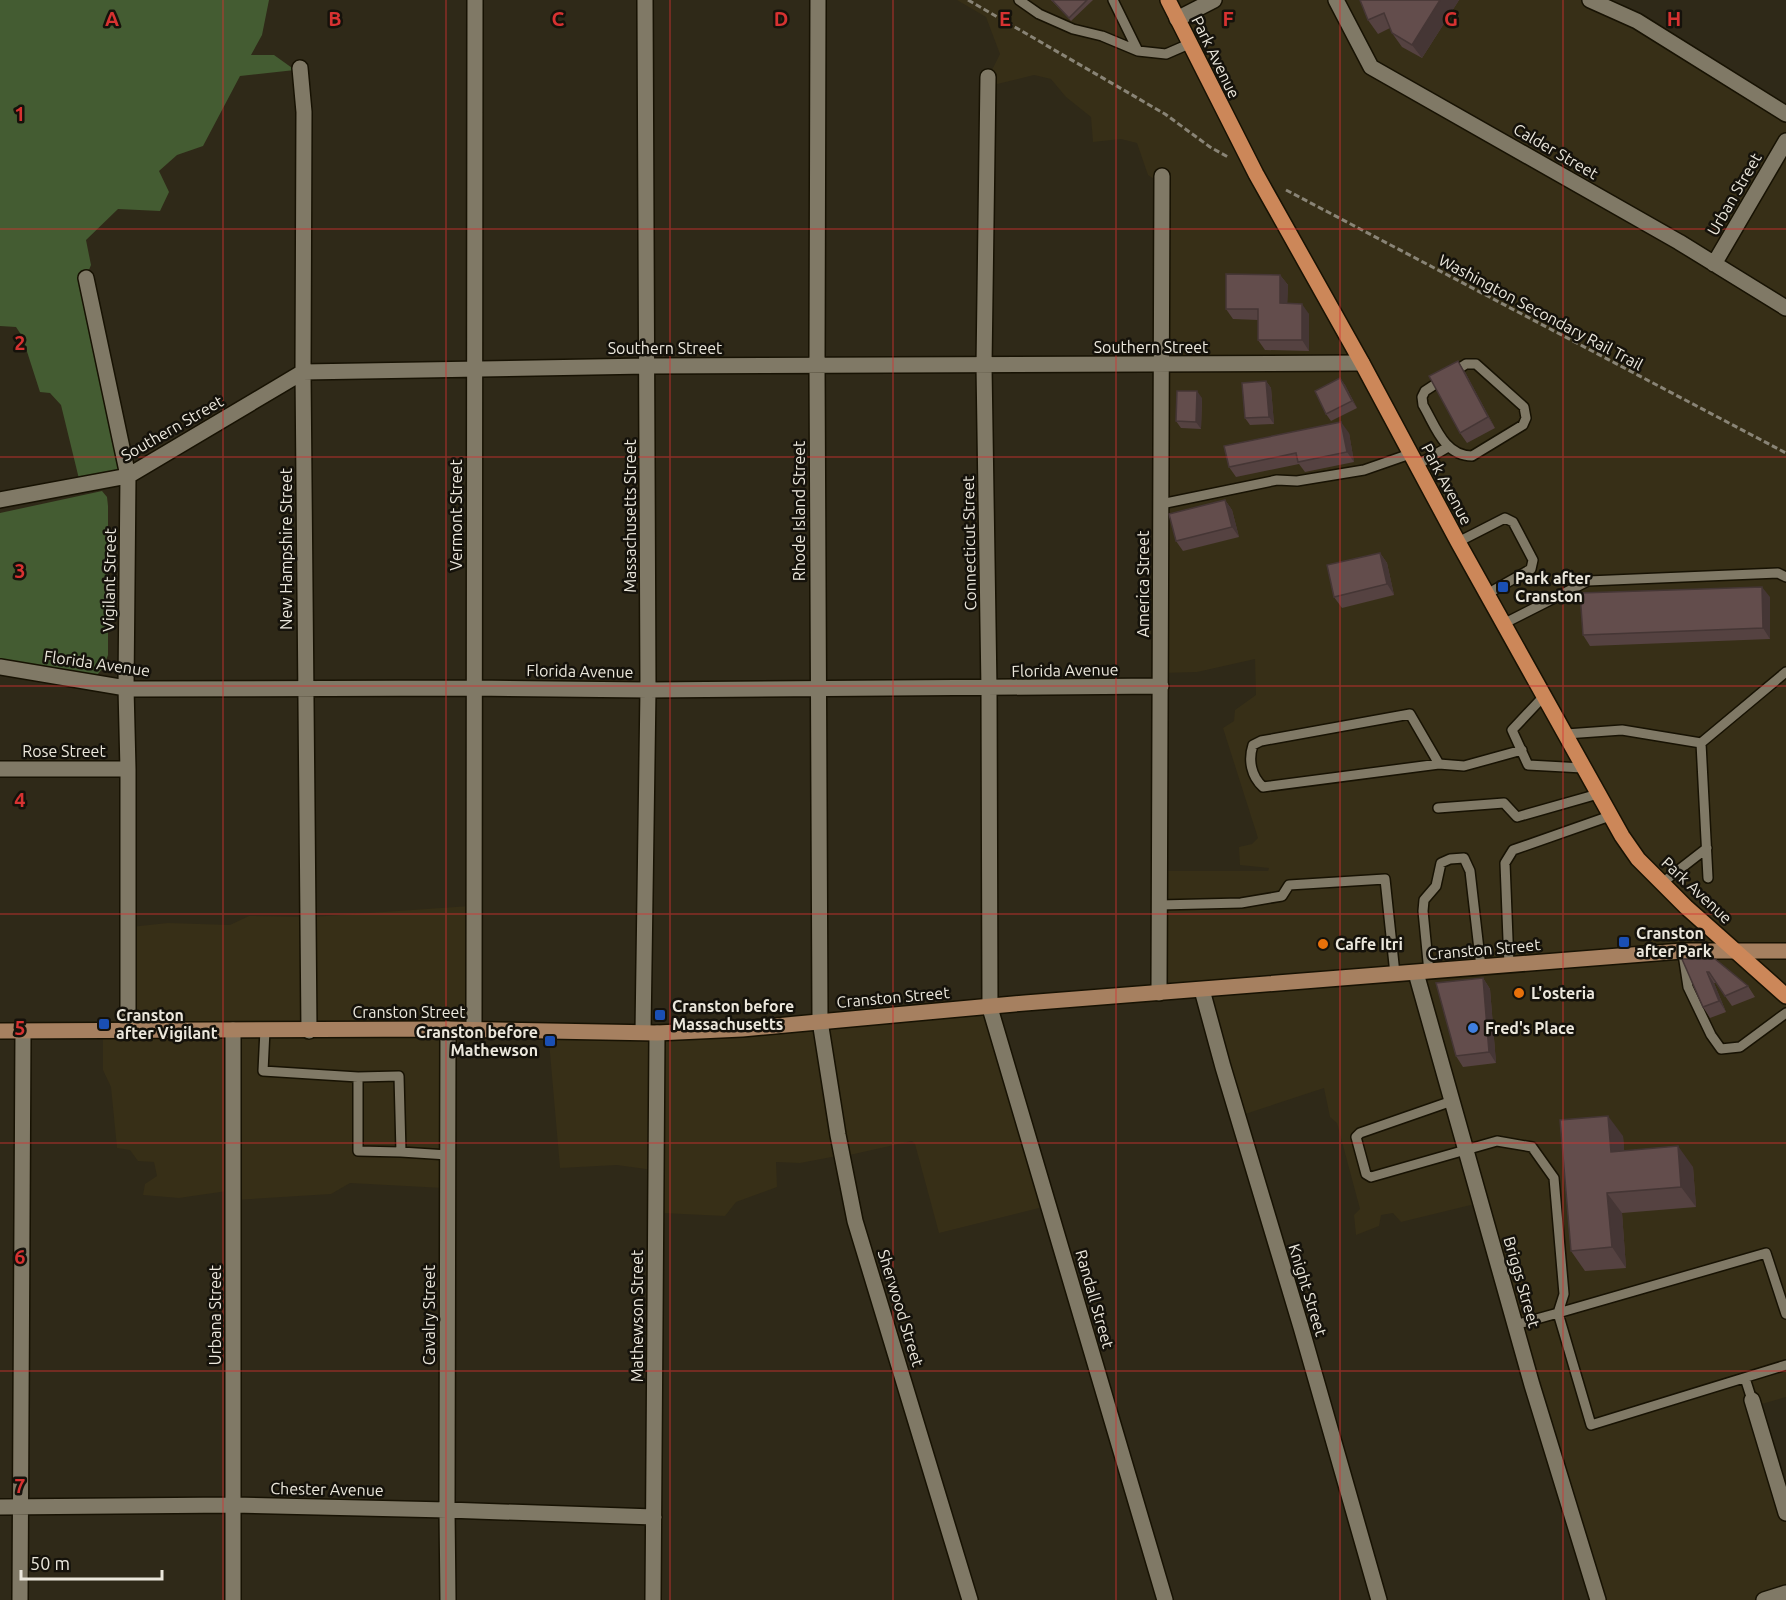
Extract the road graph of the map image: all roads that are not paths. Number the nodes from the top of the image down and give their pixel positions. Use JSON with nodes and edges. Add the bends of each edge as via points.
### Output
{"nodes":[{"id":1,"x":475,"y":0,"type":"edge"},
{"id":2,"x":645,"y":0,"type":"edge"},
{"id":3,"x":818,"y":0,"type":"edge"},
{"id":4,"x":1019,"y":0,"type":"edge"},
{"id":5,"x":1113,"y":0,"type":"edge"},
{"id":6,"x":1168,"y":0,"type":"edge"},
{"id":7,"x":1214,"y":0,"type":"edge"},
{"id":8,"x":1336,"y":0,"type":"edge"},
{"id":9,"x":1590,"y":0,"type":"edge"},
{"id":10,"x":1177,"y":19,"type":"junction"},
{"id":11,"x":1189,"y":44,"type":"junction"},
{"id":12,"x":1138,"y":51,"type":"junction"},
{"id":13,"x":300,"y":68,"type":"dead end"},
{"id":14,"x":988,"y":77,"type":"dead end"},
{"id":15,"x":1786,"y":114,"type":"edge"},
{"id":16,"x":1786,"y":141,"type":"edge"},
{"id":17,"x":1162,"y":176,"type":"dead end"},
{"id":18,"x":1714,"y":264,"type":"junction"},
{"id":19,"x":86,"y":278,"type":"dead end"},
{"id":20,"x":1786,"y":308,"type":"edge"},
{"id":21,"x":1362,"y":363,"type":"junction"},
{"id":22,"x":817,"y":365,"type":"junction"},
{"id":23,"x":1161,"y":365,"type":"junction"},
{"id":24,"x":647,"y":366,"type":"junction"},
{"id":25,"x":984,"y":366,"type":"junction"},
{"id":26,"x":475,"y":369,"type":"junction"},
{"id":27,"x":303,"y":372,"type":"junction"},
{"id":28,"x":1448,"y":447,"type":"junction"},
{"id":29,"x":1414,"y":460,"type":"junction"},
{"id":30,"x":128,"y":476,"type":"junction"},
{"id":31,"x":0,"y":500,"type":"edge"},
{"id":32,"x":1161,"y":504,"type":"junction"},
{"id":33,"x":1458,"y":542,"type":"junction"},
{"id":34,"x":1786,"y":577,"type":"edge"},
{"id":35,"x":1487,"y":594,"type":"junction"},
{"id":36,"x":1503,"y":624,"type":"junction"},
{"id":37,"x":0,"y":667,"type":"edge"},
{"id":38,"x":1786,"y":672,"type":"edge"},
{"id":39,"x":1161,"y":686,"type":"junction"},
{"id":40,"x":126,"y":688,"type":"junction"},
{"id":41,"x":305,"y":688,"type":"junction"},
{"id":42,"x":473,"y":688,"type":"junction"},
{"id":43,"x":989,"y":689,"type":"junction"},
{"id":44,"x":648,"y":690,"type":"junction"},
{"id":45,"x":818,"y":690,"type":"junction"},
{"id":46,"x":1544,"y":696,"type":"junction"},
{"id":47,"x":1566,"y":734,"type":"junction"},
{"id":48,"x":1701,"y":743,"type":"junction"},
{"id":49,"x":1522,"y":750,"type":"junction"},
{"id":50,"x":1439,"y":764,"type":"junction"},
{"id":51,"x":1583,"y":768,"type":"junction"},
{"id":52,"x":0,"y":769,"type":"edge"},
{"id":53,"x":128,"y":769,"type":"junction"},
{"id":54,"x":1598,"y":794,"type":"junction"},
{"id":55,"x":1438,"y":808,"type":"dead end"},
{"id":56,"x":1610,"y":816,"type":"junction"},
{"id":57,"x":1707,"y":848,"type":"junction"},
{"id":58,"x":1708,"y":878,"type":"dead end"},
{"id":59,"x":1662,"y":883,"type":"junction"},
{"id":60,"x":1160,"y":905,"type":"junction"},
{"id":61,"x":1682,"y":951,"type":"junction"},
{"id":62,"x":1786,"y":951,"type":"edge"},
{"id":63,"x":1738,"y":952,"type":"junction"},
{"id":64,"x":1509,"y":965,"type":"junction"},
{"id":65,"x":1481,"y":967,"type":"junction"},
{"id":66,"x":1423,"y":972,"type":"junction"},
{"id":67,"x":1395,"y":974,"type":"junction"},
{"id":68,"x":1202,"y":990,"type":"junction"},
{"id":69,"x":1159,"y":993,"type":"junction"},
{"id":70,"x":1786,"y":996,"type":"edge"},
{"id":71,"x":990,"y":1008,"type":"junction"},
{"id":72,"x":1786,"y":1013,"type":"edge"},
{"id":73,"x":820,"y":1021,"type":"junction"},
{"id":74,"x":448,"y":1029,"type":"junction"},
{"id":75,"x":474,"y":1029,"type":"junction"},
{"id":76,"x":233,"y":1030,"type":"junction"},
{"id":77,"x":265,"y":1030,"type":"junction"},
{"id":78,"x":309,"y":1030,"type":"junction"},
{"id":79,"x":0,"y":1031,"type":"edge"},
{"id":80,"x":22,"y":1031,"type":"junction"},
{"id":81,"x":128,"y":1031,"type":"junction"},
{"id":82,"x":650,"y":1032,"type":"junction"},
{"id":83,"x":358,"y":1077,"type":"junction"},
{"id":84,"x":1452,"y":1101,"type":"junction"},
{"id":85,"x":1466,"y":1150,"type":"junction"},
{"id":86,"x":401,"y":1152,"type":"junction"},
{"id":87,"x":448,"y":1155,"type":"junction"},
{"id":88,"x":1558,"y":1313,"type":"junction"},
{"id":89,"x":1786,"y":1314,"type":"edge"},
{"id":90,"x":1515,"y":1325,"type":"junction"},
{"id":91,"x":1786,"y":1365,"type":"edge"},
{"id":92,"x":1745,"y":1378,"type":"junction"},
{"id":93,"x":1752,"y":1400,"type":"joint"},
{"id":94,"x":233,"y":1505,"type":"junction"},
{"id":95,"x":0,"y":1507,"type":"edge"},
{"id":96,"x":20,"y":1507,"type":"junction"},
{"id":97,"x":447,"y":1510,"type":"junction"},
{"id":98,"x":1786,"y":1513,"type":"edge"},
{"id":99,"x":654,"y":1517,"type":"junction"},
{"id":100,"x":1786,"y":1593,"type":"edge"},
{"id":101,"x":20,"y":1600,"type":"edge"},
{"id":102,"x":234,"y":1600,"type":"edge"},
{"id":103,"x":448,"y":1600,"type":"edge"},
{"id":104,"x":653,"y":1600,"type":"edge"},
{"id":105,"x":970,"y":1600,"type":"edge"},
{"id":106,"x":1165,"y":1600,"type":"edge"},
{"id":107,"x":1379,"y":1600,"type":"edge"},
{"id":108,"x":1598,"y":1600,"type":"edge"},
{"id":109,"x":1764,"y":1600,"type":"edge"}],
"edges":[{"from":1,"to":26,"type":"street","name":"Vermont Street"},
{"from":2,"to":24,"type":"street","name":"Massachusetts Street"},
{"from":3,"to":22,"type":"street","name":"Rhode Island Street"},
{"from":4,"to":12,"type":"lane","via":[[1073,29]]},
{"from":5,"to":12,"type":"lane"},
{"from":6,"to":10,"type":"main road","name":"Park Avenue"},
{"from":7,"to":10,"type":"street"},
{"from":8,"to":18,"type":"street","name":"Calder Street","via":[[1371,67]]},
{"from":9,"to":15,"type":"street","via":[[1637,21]]},
{"from":10,"to":11,"type":"main road","name":"Park Avenue"},
{"from":11,"to":12,"type":"lane","via":[[1166,54]]},
{"from":11,"to":21,"type":"main road","name":"Park Avenue","via":[[1256,174]]},
{"from":13,"to":27,"type":"street","name":"New Hampshire Street","via":[[304,112]]},
{"from":14,"to":25,"type":"street","name":"Connecticut Street"},
{"from":16,"to":18,"type":"street","name":"Urban Street"},
{"from":17,"to":23,"type":"street","name":"America Street"},
{"from":18,"to":20,"type":"street","name":"Calder Street"},
{"from":19,"to":30,"type":"street","name":"Vigilant Street"},
{"from":21,"to":23,"type":"street","name":"Southern Street"},
{"from":21,"to":29,"type":"main road","name":"Park Avenue"},
{"from":22,"to":24,"type":"street","name":"Southern Street"},
{"from":22,"to":25,"type":"street","name":"Southern Street"},
{"from":22,"to":45,"type":"street","name":"Rhode Island Street"},
{"from":23,"to":25,"type":"street","name":"Southern Street"},
{"from":23,"to":32,"type":"street","name":"America Street"},
{"from":24,"to":26,"type":"street","name":"Southern Street"},
{"from":24,"to":44,"type":"street","name":"Massachusetts Street"},
{"from":25,"to":43,"type":"street","name":"Connecticut Street"},
{"from":26,"to":27,"type":"street","name":"Southern Street"},
{"from":26,"to":42,"type":"street","name":"Vermont Street"},
{"from":27,"to":30,"type":"street","name":"Southern Street"},
{"from":27,"to":41,"type":"street","name":"New Hampshire Street"},
{"from":28,"to":28,"type":"lane","via":[[1422,397],[1466,364],[1476,364],[1524,407],[1526,418],[1523,425],[1472,456],[1455,453]]},
{"from":28,"to":29,"type":"lane"},
{"from":29,"to":32,"type":"lane","via":[[1297,481],[1277,480]]},
{"from":29,"to":33,"type":"main road","name":"Park Avenue"},
{"from":30,"to":31,"type":"street","name":"Southern Street"},
{"from":30,"to":40,"type":"street","name":"Vigilant Street"},
{"from":32,"to":39,"type":"street","name":"America Street"},
{"from":33,"to":35,"type":"main road","name":"Park Avenue"},
{"from":33,"to":35,"type":"lane","via":[[1505,518],[1513,522],[1533,560],[1531,569]]},
{"from":34,"to":36,"type":"lane","via":[[1778,573],[1588,581]]},
{"from":35,"to":36,"type":"main road","name":"Park Avenue"},
{"from":36,"to":46,"type":"main road","name":"Park Avenue"},
{"from":37,"to":40,"type":"street","name":"Florida Avenue"},
{"from":38,"to":48,"type":"lane"},
{"from":39,"to":43,"type":"street","name":"Florida Avenue"},
{"from":39,"to":60,"type":"street","name":"America Street"},
{"from":40,"to":41,"type":"street","name":"Florida Avenue"},
{"from":40,"to":53,"type":"street","name":"Vigilant Street"},
{"from":41,"to":42,"type":"street","name":"Florida Avenue"},
{"from":41,"to":78,"type":"street","name":"New Hampshire Street"},
{"from":42,"to":44,"type":"street","name":"Florida Avenue"},
{"from":42,"to":75,"type":"street","name":"Vermont Street"},
{"from":43,"to":45,"type":"street","name":"Florida Avenue"},
{"from":43,"to":71,"type":"street","name":"Connecticut Street"},
{"from":44,"to":45,"type":"street","name":"Florida Avenue"},
{"from":44,"to":82,"type":"street","name":"Massachusetts Street"},
{"from":45,"to":73,"type":"street","name":"Rhode Island Street"},
{"from":46,"to":47,"type":"main road","name":"Park Avenue"},
{"from":46,"to":49,"type":"lane","via":[[1512,730]]},
{"from":47,"to":48,"type":"lane","via":[[1622,730]]},
{"from":47,"to":51,"type":"main road","name":"Park Avenue"},
{"from":48,"to":57,"type":"lane"},
{"from":49,"to":50,"type":"lane","via":[[1464,766]]},
{"from":49,"to":51,"type":"lane","via":[[1528,765]]},
{"from":50,"to":50,"type":"lane","via":[[1263,787],[1256,780],[1250,754],[1253,745],[1261,741],[1410,714]]},
{"from":51,"to":54,"type":"main road","name":"Park Avenue"},
{"from":52,"to":53,"type":"street","name":"Rose Street"},
{"from":53,"to":81,"type":"street","name":"Vigilant Street"},
{"from":54,"to":55,"type":"lane","via":[[1517,817],[1504,803]]},
{"from":54,"to":56,"type":"main road","name":"Park Avenue"},
{"from":56,"to":59,"type":"main road","name":"Park Avenue","via":[[1638,859]]},
{"from":56,"to":64,"type":"lane","via":[[1513,850],[1505,863]]},
{"from":57,"to":58,"type":"lane"},
{"from":57,"to":59,"type":"lane"},
{"from":59,"to":63,"type":"main road","name":"Park Avenue"},
{"from":60,"to":67,"type":"lane","via":[[1241,903],[1282,896],[1289,885],[1385,879]]},
{"from":60,"to":69,"type":"street","name":"America Street"},
{"from":61,"to":63,"type":"main road","name":"Cranston Street"},
{"from":61,"to":64,"type":"main road","name":"Cranston Street"},
{"from":61,"to":72,"type":"lane","via":[[1688,987],[1721,1049],[1740,1047]]},
{"from":62,"to":63,"type":"main road","name":"Cranston Street"},
{"from":63,"to":70,"type":"main road","name":"Park Avenue"},
{"from":64,"to":65,"type":"main road","name":"Cranston Street"},
{"from":65,"to":66,"type":"main road","name":"Cranston Street"},
{"from":65,"to":66,"type":"lane","via":[[1470,871],[1464,858],[1450,859],[1441,864],[1436,886],[1424,900]]},
{"from":66,"to":67,"type":"main road","name":"Cranston Street"},
{"from":66,"to":84,"type":"street","name":"Briggs Street"},
{"from":67,"to":68,"type":"main road","name":"Cranston Street"},
{"from":68,"to":69,"type":"main road","name":"Cranston Street"},
{"from":68,"to":107,"type":"street","name":"Knight Street"},
{"from":69,"to":71,"type":"main road","name":"Cranston Street"},
{"from":71,"to":73,"type":"main road","name":"Cranston Street"},
{"from":71,"to":106,"type":"street","name":"Randall Street"},
{"from":73,"to":82,"type":"main road","name":"Cranston Street"},
{"from":73,"to":105,"type":"street","name":"Sherwood Street","via":[[855,1221]]},
{"from":74,"to":75,"type":"main road","name":"Cranston Street"},
{"from":74,"to":78,"type":"main road","name":"Cranston Street"},
{"from":74,"to":87,"type":"street","name":"Cavalry Street"},
{"from":75,"to":82,"type":"main road","name":"Cranston Street"},
{"from":76,"to":77,"type":"main road","name":"Cranston Street"},
{"from":76,"to":81,"type":"main road","name":"Cranston Street"},
{"from":76,"to":94,"type":"street","name":"Urbana Street"},
{"from":77,"to":78,"type":"main road","name":"Cranston Street"},
{"from":77,"to":83,"type":"lane","via":[[263,1071]]},
{"from":79,"to":80,"type":"main road","name":"Cranston Street"},
{"from":80,"to":81,"type":"main road","name":"Cranston Street"},
{"from":80,"to":96,"type":"street"},
{"from":82,"to":99,"type":"street","name":"Mathewson Street"},
{"from":83,"to":86,"type":"lane","via":[[358,1151]]},
{"from":83,"to":86,"type":"lane","via":[[399,1076]]},
{"from":84,"to":85,"type":"street","name":"Briggs Street"},
{"from":84,"to":85,"type":"lane","via":[[1356,1137],[1366,1174],[1371,1177]]},
{"from":85,"to":88,"type":"lane","via":[[1497,1141],[1532,1147],[1554,1178],[1564,1294]]},
{"from":85,"to":90,"type":"street","name":"Briggs Street"},
{"from":86,"to":87,"type":"lane"},
{"from":87,"to":97,"type":"street","name":"Cavalry Street"},
{"from":88,"to":89,"type":"lane","via":[[1766,1253]]},
{"from":88,"to":90,"type":"lane"},
{"from":88,"to":92,"type":"lane","via":[[1591,1425]]},
{"from":90,"to":108,"type":"street","name":"Briggs Street"},
{"from":91,"to":92,"type":"lane"},
{"from":92,"to":93,"type":"lane"},
{"from":93,"to":98,"type":"street"},
{"from":94,"to":96,"type":"street","name":"Chester Avenue"},
{"from":94,"to":97,"type":"street","name":"Chester Avenue"},
{"from":94,"to":102,"type":"street","name":"Urbana Street"},
{"from":95,"to":96,"type":"street","name":"Chester Avenue"},
{"from":96,"to":101,"type":"street"},
{"from":97,"to":99,"type":"street","name":"Chester Avenue"},
{"from":97,"to":103,"type":"street","name":"Cavalry Street"},
{"from":99,"to":104,"type":"street","name":"Mathewson Street"},
{"from":100,"to":109,"type":"street"}]}
